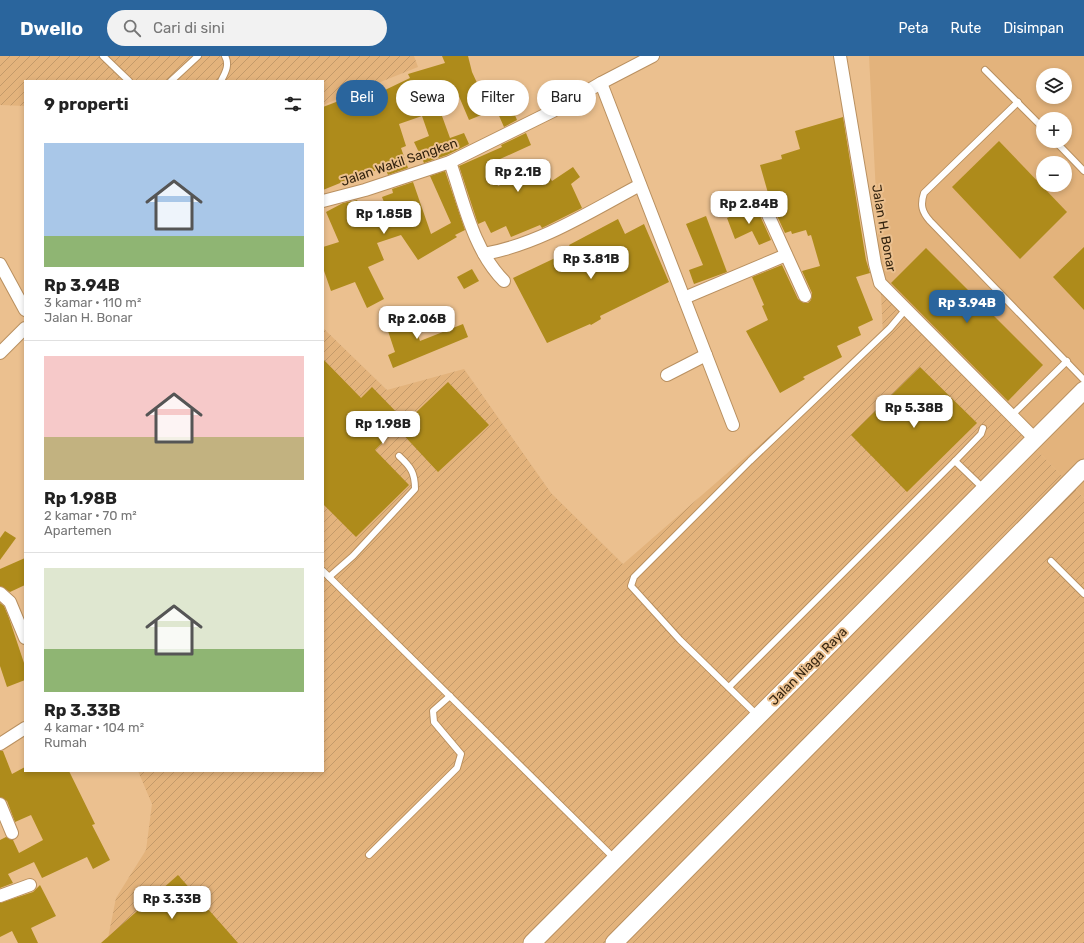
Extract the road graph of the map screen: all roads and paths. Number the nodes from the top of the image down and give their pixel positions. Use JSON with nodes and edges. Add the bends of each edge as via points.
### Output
{"nodes":[{"id":1,"x":103,"y":56,"type":"edge"},
{"id":2,"x":198,"y":56,"type":"edge"},
{"id":3,"x":225,"y":56,"type":"edge"},
{"id":4,"x":652,"y":56,"type":"edge"},
{"id":5,"x":840,"y":56,"type":"edge"},
{"id":6,"x":985,"y":70,"type":"dead end"},
{"id":7,"x":128,"y":80,"type":"edge"},
{"id":8,"x":172,"y":80,"type":"edge"},
{"id":9,"x":222,"y":80,"type":"edge"},
{"id":10,"x":601,"y":83,"type":"junction"},
{"id":11,"x":1018,"y":102,"type":"junction"},
{"id":12,"x":1036,"y":121,"type":"edge"},
{"id":13,"x":1062,"y":148,"type":"edge"},
{"id":14,"x":450,"y":162,"type":"junction"},
{"id":15,"x":1084,"y":171,"type":"edge"},
{"id":16,"x":640,"y":185,"type":"junction"},
{"id":17,"x":324,"y":201,"type":"edge"},
{"id":18,"x":765,"y":208,"type":"dead end"},
{"id":19,"x":484,"y":254,"type":"junction"},
{"id":20,"x":786,"y":255,"type":"junction"},
{"id":21,"x":0,"y":264,"type":"edge"},
{"id":22,"x":504,"y":281,"type":"dead end"},
{"id":23,"x":805,"y":296,"type":"dead end"},
{"id":24,"x":684,"y":298,"type":"junction"},
{"id":25,"x":24,"y":308,"type":"edge"},
{"id":26,"x":906,"y":309,"type":"junction"},
{"id":27,"x":24,"y":329,"type":"edge"},
{"id":28,"x":0,"y":353,"type":"edge"},
{"id":29,"x":706,"y":355,"type":"junction"},
{"id":30,"x":1067,"y":361,"type":"junction"},
{"id":31,"x":667,"y":375,"type":"dead end"},
{"id":32,"x":1084,"y":380,"type":"edge"},
{"id":33,"x":1084,"y":390,"type":"edge"},
{"id":34,"x":1012,"y":416,"type":"junction"},
{"id":35,"x":733,"y":425,"type":"dead end"},
{"id":36,"x":983,"y":428,"type":"dead end"},
{"id":37,"x":1035,"y":439,"type":"junction"},
{"id":38,"x":399,"y":456,"type":"dead end"},
{"id":39,"x":955,"y":461,"type":"junction"},
{"id":40,"x":1084,"y":468,"type":"edge"},
{"id":41,"x":985,"y":490,"type":"junction"},
{"id":42,"x":1051,"y":562,"type":"dead end"},
{"id":43,"x":324,"y":572,"type":"edge"},
{"id":44,"x":329,"y":577,"type":"junction"},
{"id":45,"x":0,"y":593,"type":"edge"},
{"id":46,"x":1084,"y":594,"type":"edge"},
{"id":47,"x":24,"y":636,"type":"edge"},
{"id":48,"x":729,"y":687,"type":"junction"},
{"id":49,"x":450,"y":696,"type":"junction"},
{"id":50,"x":758,"y":717,"type":"junction"},
{"id":51,"x":24,"y":729,"type":"edge"},
{"id":52,"x":0,"y":744,"type":"edge"},
{"id":53,"x":0,"y":804,"type":"edge"},
{"id":54,"x":12,"y":833,"type":"dead end"},
{"id":55,"x":370,"y":855,"type":"dead end"},
{"id":56,"x":615,"y":860,"type":"junction"},
{"id":57,"x":30,"y":885,"type":"dead end"},
{"id":58,"x":0,"y":896,"type":"edge"},
{"id":59,"x":532,"y":943,"type":"edge"},
{"id":60,"x":614,"y":943,"type":"edge"}],
"edges":[{"from":1,"to":7,"type":"lane"},
{"from":2,"to":8,"type":"lane"},
{"from":3,"to":9,"type":"lane","via":[[228,60],[227,69]]},
{"from":4,"to":10,"type":"street","name":"Jalan Wakil Sangken"},
{"from":5,"to":26,"type":"street","name":"Jalan H. Bonar","via":[[877,273],[885,290]]},
{"from":6,"to":11,"type":"lane"},
{"from":10,"to":14,"type":"street","name":"Jalan Wakil Sangken","via":[[553,111]]},
{"from":10,"to":16,"type":"street"},
{"from":11,"to":12,"type":"lane"},
{"from":11,"to":30,"type":"lane","via":[[924,193],[922,209],[930,221]]},
{"from":13,"to":15,"type":"lane"},
{"from":14,"to":17,"type":"street","name":"Jalan Wakil Sangken"},
{"from":14,"to":19,"type":"street","via":[[473,232]]},
{"from":16,"to":19,"type":"street","via":[[564,226],[519,245]]},
{"from":16,"to":24,"type":"street"},
{"from":18,"to":20,"type":"street"},
{"from":19,"to":22,"type":"street","via":[[489,265]]},
{"from":20,"to":23,"type":"street"},
{"from":20,"to":24,"type":"street"},
{"from":21,"to":25,"type":"street"},
{"from":24,"to":29,"type":"street"},
{"from":26,"to":34,"type":"street","name":"Jalan H. Bonar"},
{"from":26,"to":48,"type":"lane","via":[[890,328],[750,461],[631,582],[631,586],[680,640]]},
{"from":27,"to":28,"type":"street"},
{"from":29,"to":31,"type":"street"},
{"from":29,"to":35,"type":"street"},
{"from":30,"to":32,"type":"lane"},
{"from":30,"to":34,"type":"lane"},
{"from":33,"to":37,"type":"main road","name":"Jalan Niaga Raya"},
{"from":34,"to":37,"type":"street","name":"Jalan H. Bonar"},
{"from":36,"to":39,"type":"lane","via":[[981,434]]},
{"from":37,"to":41,"type":"main road","name":"Jalan Niaga Raya"},
{"from":38,"to":44,"type":"lane","via":[[411,468],[415,478],[415,489],[353,556]]},
{"from":39,"to":41,"type":"lane"},
{"from":39,"to":48,"type":"lane"},
{"from":40,"to":60,"type":"main road"},
{"from":41,"to":50,"type":"main road","name":"Jalan Niaga Raya"},
{"from":42,"to":46,"type":"lane"},
{"from":43,"to":44,"type":"lane"},
{"from":44,"to":49,"type":"lane"},
{"from":45,"to":47,"type":"street","via":[[10,602]]},
{"from":48,"to":50,"type":"lane"},
{"from":49,"to":55,"type":"lane","via":[[433,715],[434,722],[461,754],[457,768]]},
{"from":49,"to":56,"type":"lane"},
{"from":50,"to":56,"type":"main road","name":"Jalan Niaga Raya"},
{"from":51,"to":52,"type":"street"},
{"from":53,"to":54,"type":"street"},
{"from":56,"to":59,"type":"main road","name":"Jalan Niaga Raya"},
{"from":57,"to":58,"type":"street"}]}
